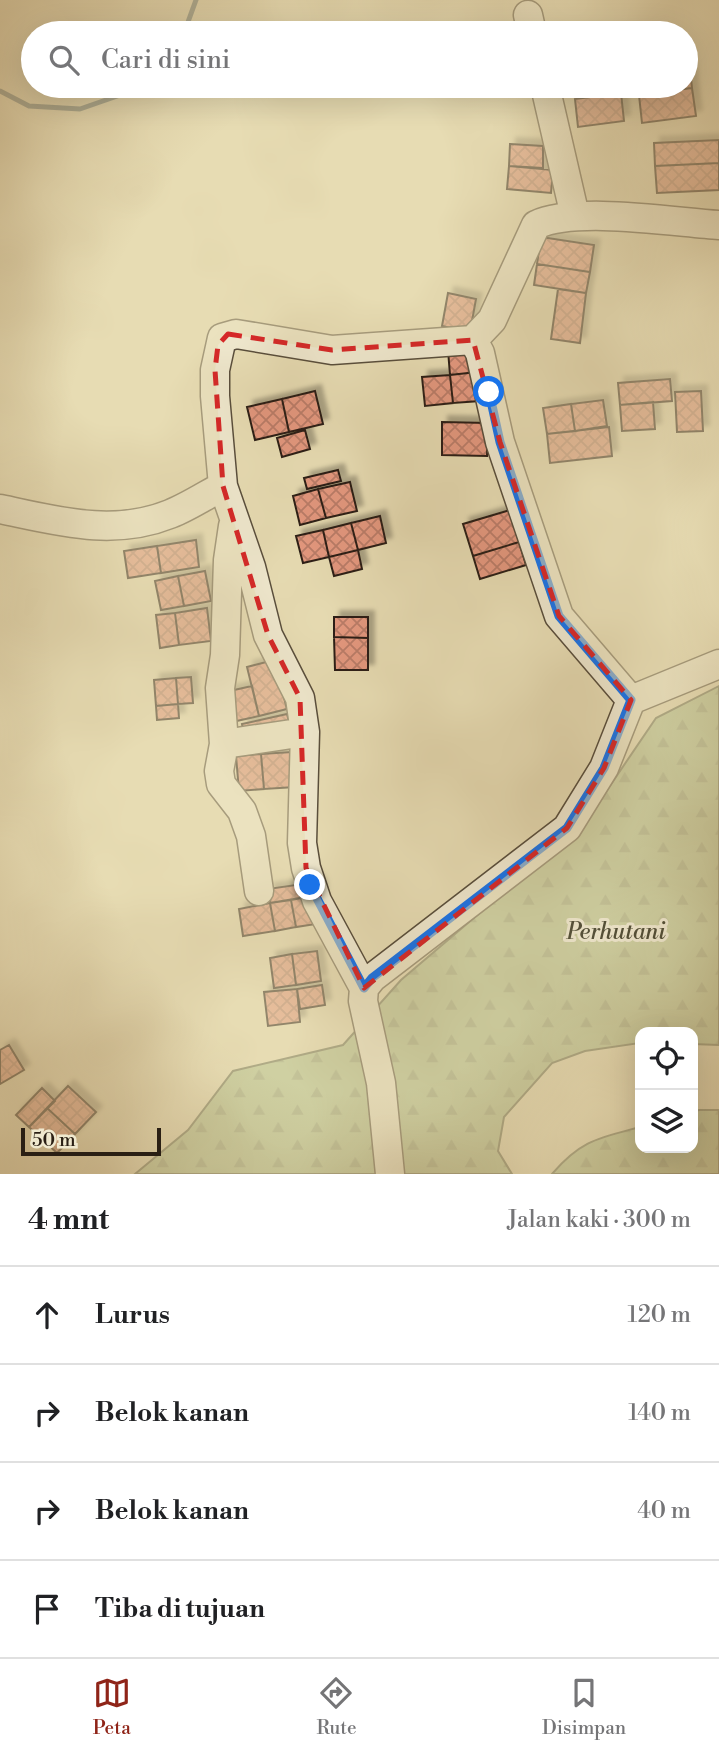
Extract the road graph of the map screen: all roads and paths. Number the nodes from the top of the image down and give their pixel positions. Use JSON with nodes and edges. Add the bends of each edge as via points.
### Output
{"nodes":[{"id":1,"x":548,"y":98,"type":"edge"},
{"id":2,"x":575,"y":216,"type":"junction"},
{"id":3,"x":719,"y":225,"type":"edge"},
{"id":4,"x":473,"y":340,"type":"junction"},
{"id":5,"x":223,"y":486,"type":"junction"},
{"id":6,"x":0,"y":509,"type":"edge"},
{"id":7,"x":234,"y":521,"type":"junction"},
{"id":8,"x":719,"y":664,"type":"edge"},
{"id":9,"x":631,"y":700,"type":"junction"},
{"id":10,"x":305,"y":732,"type":"junction"},
{"id":11,"x":224,"y":744,"type":"junction"},
{"id":12,"x":259,"y":891,"type":"dead end"},
{"id":13,"x":364,"y":988,"type":"junction"},
{"id":14,"x":390,"y":1174,"type":"edge"}],
"edges":[{"from":1,"to":2,"type":"street"},
{"from":2,"to":3,"type":"street"},
{"from":2,"to":4,"type":"street","via":[[536,225],[492,320]]},
{"from":4,"to":5,"type":"street","via":[[332,350],[228,334],[218,345],[215,370]]},
{"from":4,"to":9,"type":"street","via":[[500,442],[559,616]]},
{"from":5,"to":6,"type":"street","via":[[171,514],[121,526],[94,528]]},
{"from":5,"to":7,"type":"street"},
{"from":7,"to":10,"type":"street","via":[[268,635],[300,698]]},
{"from":7,"to":11,"type":"street","via":[[219,688]]},
{"from":8,"to":9,"type":"street"},
{"from":9,"to":13,"type":"street","via":[[604,768],[567,828]]},
{"from":10,"to":11,"type":"street"},
{"from":10,"to":13,"type":"street","via":[[302,843],[306,868],[317,901]]},
{"from":11,"to":12,"type":"street","via":[[221,784],[242,811],[251,836]]},
{"from":13,"to":14,"type":"street"}]}
